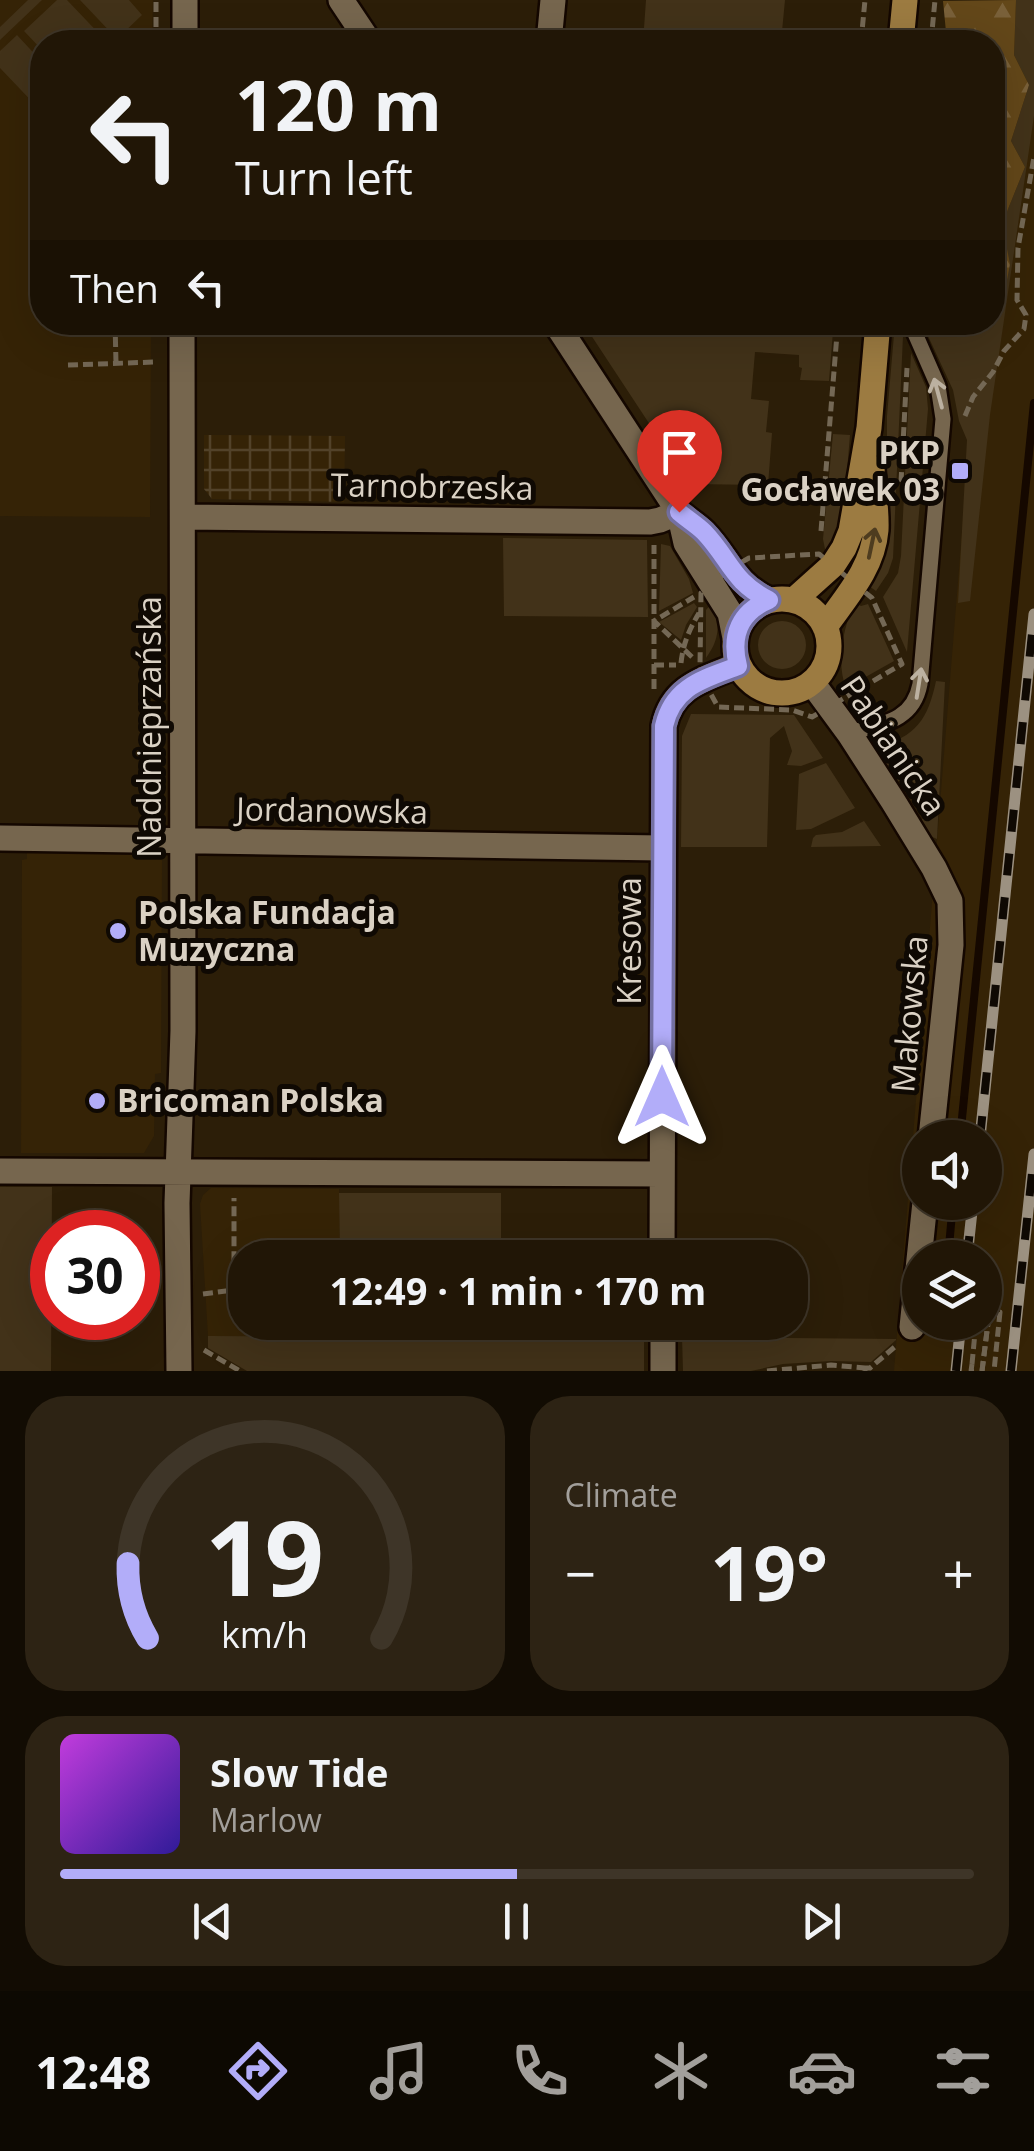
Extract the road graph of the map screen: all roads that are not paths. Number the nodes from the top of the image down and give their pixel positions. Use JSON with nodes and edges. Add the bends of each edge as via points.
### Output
{"nodes":[{"id":1,"x":185,"y":0,"type":"edge"},
{"id":2,"x":341,"y":0,"type":"edge"},
{"id":3,"x":552,"y":0,"type":"edge"},
{"id":4,"x":904,"y":0,"type":"edge"},
{"id":5,"x":185,"y":30,"type":"edge"},
{"id":6,"x":361,"y":30,"type":"edge"},
{"id":7,"x":550,"y":30,"type":"edge"},
{"id":8,"x":902,"y":30,"type":"edge"},
{"id":9,"x":182,"y":335,"type":"edge"},
{"id":10,"x":563,"y":335,"type":"edge"},
{"id":11,"x":877,"y":335,"type":"edge"},
{"id":12,"x":916,"y":335,"type":"edge"},
{"id":13,"x":869,"y":428,"type":"junction"},
{"id":14,"x":679,"y":512,"type":"junction"},
{"id":15,"x":183,"y":517,"type":"junction"},
{"id":16,"x":714,"y":582,"type":"junction"},
{"id":17,"x":782,"y":600,"type":"junction"},
{"id":18,"x":826,"y":626,"type":"junction"},
{"id":19,"x":735,"y":638,"type":"junction"},
{"id":20,"x":738,"y":666,"type":"junction"},
{"id":21,"x":813,"y":684,"type":"junction"},
{"id":22,"x":849,"y":733,"type":"junction"},
{"id":23,"x":0,"y":838,"type":"edge"},
{"id":24,"x":184,"y":842,"type":"junction"},
{"id":25,"x":920,"y":844,"type":"joint"},
{"id":26,"x":662,"y":848,"type":"junction"},
{"id":27,"x":934,"y":1120,"type":"edge"},
{"id":28,"x":0,"y":1171,"type":"edge"},
{"id":29,"x":178,"y":1172,"type":"junction"},
{"id":30,"x":662,"y":1174,"type":"junction"},
{"id":31,"x":662,"y":1240,"type":"edge"},
{"id":32,"x":662,"y":1340,"type":"edge"},
{"id":33,"x":179,"y":1371,"type":"edge"},
{"id":34,"x":662,"y":1371,"type":"edge"}],
"edges":[{"from":1,"to":5,"type":"street"},
{"from":2,"to":6,"type":"street"},
{"from":3,"to":7,"type":"street"},
{"from":4,"to":8,"type":"street"},
{"from":9,"to":15,"type":"street","name":"Naddnieprzańska"},
{"from":10,"to":14,"type":"street"},
{"from":11,"to":13,"type":"street"},
{"from":22,"to":12,"type":"lane","one_way":true,"via":[[907,712],[920,684],[944,419]]},
{"from":13,"to":17,"type":"street","via":[[844,548],[833,566]]},
{"from":18,"to":13,"type":"street","one_way":true,"via":[[873,548]]},
{"from":14,"to":15,"type":"street","name":"Tarnobrzeska","via":[[650,522]]},
{"from":14,"to":16,"type":"street","via":[[705,534]]},
{"from":15,"to":24,"type":"street","name":"Naddnieprzańska"},
{"from":16,"to":17,"type":"street"},
{"from":16,"to":19,"type":"street"},
{"from":17,"to":18,"type":"street","via":[[812,610]]},
{"from":17,"to":19,"type":"street","via":[[748,612]]},
{"from":18,"to":21,"type":"street","via":[[829,654]]},
{"from":19,"to":20,"type":"street"},
{"from":20,"to":21,"type":"street","via":[[752,684],[774,694]]},
{"from":20,"to":26,"type":"street","name":"Kresowa","via":[[702,672],[666,713]]},
{"from":21,"to":22,"type":"street","name":"Pabianicka"},
{"from":22,"to":25,"type":"street","name":"Pabianicka"},
{"from":23,"to":24,"type":"street","name":"Jordanowska"},
{"from":24,"to":26,"type":"street","name":"Jordanowska"},
{"from":24,"to":29,"type":"street","name":"Naddnieprzańska"},
{"from":25,"to":27,"type":"street","name":"Makowska","via":[[951,911]]},
{"from":26,"to":30,"type":"street","name":"Kresowa"},
{"from":28,"to":29,"type":"street"},
{"from":29,"to":30,"type":"street"},
{"from":29,"to":33,"type":"street","name":"Naddnieprzańska"},
{"from":30,"to":31,"type":"street","name":"Kresowa"},
{"from":32,"to":34,"type":"street"}]}
